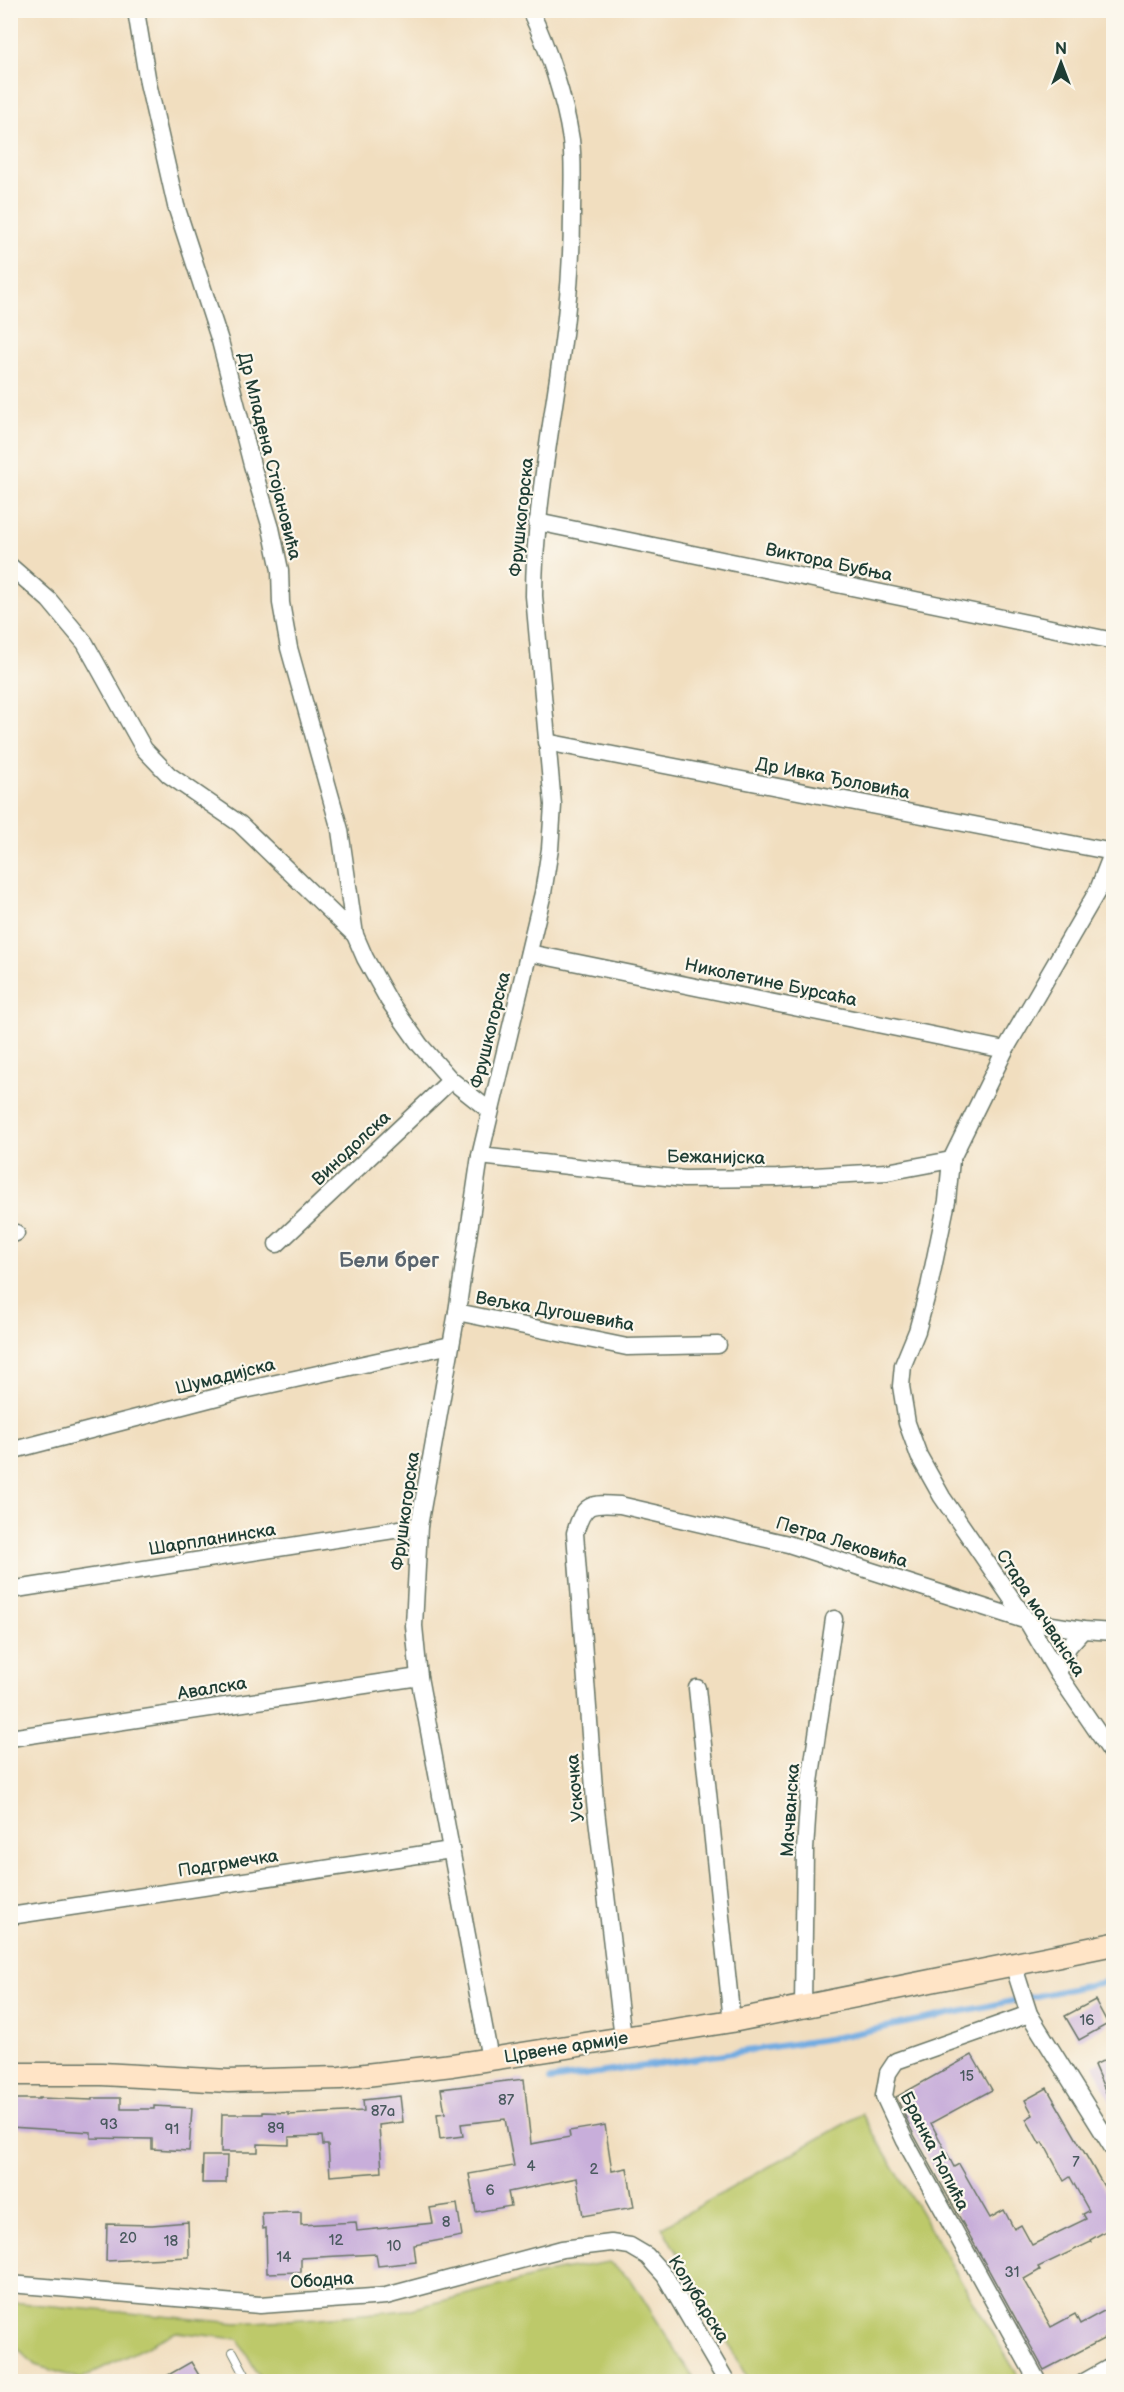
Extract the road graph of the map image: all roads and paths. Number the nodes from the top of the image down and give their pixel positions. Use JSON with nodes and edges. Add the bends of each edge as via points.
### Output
{"nodes":[{"id":1,"x":530,"y":10,"type":"edge"},
{"id":2,"x":137,"y":17,"type":"dead end"},
{"id":3,"x":537,"y":522,"type":"junction"},
{"id":4,"x":10,"y":566,"type":"edge"},
{"id":5,"x":1113,"y":641,"type":"edge"},
{"id":6,"x":546,"y":742,"type":"junction"},
{"id":7,"x":1113,"y":850,"type":"edge"},
{"id":8,"x":355,"y":935,"type":"junction"},
{"id":9,"x":529,"y":952,"type":"junction"},
{"id":10,"x":1005,"y":1050,"type":"junction"},
{"id":11,"x":451,"y":1080,"type":"junction"},
{"id":12,"x":490,"y":1111,"type":"junction"},
{"id":13,"x":480,"y":1156,"type":"junction"},
{"id":14,"x":951,"y":1160,"type":"junction"},
{"id":15,"x":277,"y":1244,"type":"dead end"},
{"id":16,"x":457,"y":1312,"type":"junction"},
{"id":17,"x":451,"y":1345,"type":"junction"},
{"id":18,"x":718,"y":1345,"type":"dead end"},
{"id":19,"x":10,"y":1451,"type":"edge"},
{"id":20,"x":418,"y":1526,"type":"junction"},
{"id":21,"x":575,"y":1533,"type":"joint"},
{"id":22,"x":10,"y":1590,"type":"edge"},
{"id":23,"x":834,"y":1619,"type":"dead end"},
{"id":24,"x":1027,"y":1621,"type":"junction"},
{"id":25,"x":1083,"y":1630,"type":"junction"},
{"id":26,"x":1113,"y":1632,"type":"edge"},
{"id":27,"x":1058,"y":1674,"type":"junction"},
{"id":28,"x":418,"y":1677,"type":"junction"},
{"id":29,"x":697,"y":1688,"type":"dead end"},
{"id":30,"x":10,"y":1738,"type":"edge"},
{"id":31,"x":1113,"y":1756,"type":"edge"},
{"id":32,"x":451,"y":1850,"type":"junction"},
{"id":33,"x":10,"y":1916,"type":"edge"},
{"id":34,"x":1113,"y":1944,"type":"edge"},
{"id":35,"x":1013,"y":1964,"type":"junction"},
{"id":36,"x":803,"y":2006,"type":"junction"},
{"id":37,"x":1029,"y":2014,"type":"junction"},
{"id":38,"x":732,"y":2020,"type":"junction"},
{"id":39,"x":623,"y":2038,"type":"junction"},
{"id":40,"x":490,"y":2059,"type":"junction"},
{"id":41,"x":10,"y":2074,"type":"edge"},
{"id":42,"x":1113,"y":2150,"type":"edge"},
{"id":43,"x":630,"y":2246,"type":"joint"},
{"id":44,"x":10,"y":2284,"type":"edge"},
{"id":45,"x":233,"y":2352,"type":"dead end"},
{"id":46,"x":10,"y":2364,"type":"edge"},
{"id":47,"x":1113,"y":2365,"type":"edge"},
{"id":48,"x":19,"y":2382,"type":"edge"},
{"id":49,"x":249,"y":2382,"type":"edge"},
{"id":50,"x":727,"y":2382,"type":"edge"},
{"id":51,"x":1038,"y":2382,"type":"edge"},
{"id":52,"x":1084,"y":2382,"type":"edge"}],
"edges":[{"from":1,"to":3,"type":"street","name":"Фрушкогорска","via":[[564,106],[572,170],[567,315]]},
{"from":2,"to":8,"type":"street","name":"Др Младена Стојановића","via":[[147,82],[176,206],[220,342],[271,528],[289,648],[340,830]]},
{"from":3,"to":5,"type":"street","name":"Виктора Бубња"},
{"from":3,"to":6,"type":"street","name":"Фрушкогорска","via":[[534,596]]},
{"from":4,"to":8,"type":"street","via":[[49,600],[86,643],[144,749],[169,775],[240,824]]},
{"from":6,"to":7,"type":"street","name":"Др Ивка Ђоловића"},
{"from":6,"to":9,"type":"street","name":"Фрушкогорска","via":[[553,805],[550,849]]},
{"from":7,"to":10,"type":"street","via":[[1098,890]]},
{"from":8,"to":11,"type":"street","name":"Др Младена Стојановића","via":[[389,1001]]},
{"from":9,"to":10,"type":"street","name":"Николетине Бурсаћа"},
{"from":9,"to":12,"type":"street","name":"Фрушкогорска"},
{"from":10,"to":14,"type":"street"},
{"from":11,"to":12,"type":"street","name":"Др Младена Стојановића"},
{"from":11,"to":15,"type":"street","name":"Винодолска"},
{"from":12,"to":13,"type":"street","name":"Фрушкогорска"},
{"from":13,"to":14,"type":"street","name":"Бежанијска","via":[[684,1179],[887,1172]]},
{"from":13,"to":16,"type":"street","name":"Фрушкогорска"},
{"from":14,"to":24,"type":"street","name":"Стара мачванска","via":[[947,1201],[931,1276],[903,1365],[901,1386],[907,1423],[919,1456],[957,1520]]},
{"from":16,"to":17,"type":"street","name":"Фрушкогорска"},
{"from":16,"to":18,"type":"street","name":"Вељка Дугошевића","via":[[627,1347]]},
{"from":17,"to":19,"type":"street","name":"Шумадијска","via":[[240,1391]]},
{"from":17,"to":20,"type":"street","name":"Фрушкогорска"},
{"from":20,"to":22,"type":"street","name":"Шарпланинска"},
{"from":20,"to":28,"type":"street","name":"Фрушкогорска","via":[[414,1626]]},
{"from":21,"to":24,"type":"street","name":"Петра Лековића","via":[[587,1507],[597,1503],[620,1505],[788,1544]]},
{"from":21,"to":39,"type":"street","name":"Ускочка","via":[[595,1802]]},
{"from":23,"to":36,"type":"street","name":"Мачванска","via":[[809,1789]]},
{"from":24,"to":25,"type":"street","name":"Петра Лековића"},
{"from":24,"to":27,"type":"street","name":"Стара мачванска"},
{"from":25,"to":26,"type":"street","name":"Петра Лековића"},
{"from":25,"to":27,"type":"street","via":[[1068,1647]]},
{"from":27,"to":31,"type":"street","name":"Стара мачванска"},
{"from":28,"to":30,"type":"street","name":"Авалска"},
{"from":28,"to":32,"type":"street","name":"Фрушкогорска"},
{"from":29,"to":38,"type":"street"},
{"from":32,"to":33,"type":"street","name":"Подгрмечка"},
{"from":32,"to":40,"type":"street","name":"Фрушкогорска"},
{"from":34,"to":35,"type":"main road","name":"Црвене армије"},
{"from":35,"to":36,"type":"main road","name":"Црвене армије"},
{"from":35,"to":37,"type":"street"},
{"from":36,"to":38,"type":"main road","name":"Црвене армије"},
{"from":37,"to":42,"type":"street"},
{"from":37,"to":51,"type":"street","name":"Бранка Ћопића","via":[[896,2061],[884,2084],[884,2096]]},
{"from":38,"to":39,"type":"main road","name":"Црвене армије"},
{"from":39,"to":40,"type":"main road","name":"Црвене армије"},
{"from":40,"to":41,"type":"main road","name":"Црвене армије","via":[[340,2078],[228,2081]]},
{"from":43,"to":44,"type":"street","name":"Ободна","via":[[611,2243],[562,2249],[386,2296],[260,2304]]},
{"from":43,"to":50,"type":"street","name":"Колубарска","via":[[647,2256],[665,2276]]},
{"from":45,"to":49,"type":"lane"},
{"from":46,"to":48,"type":"path"},
{"from":47,"to":52,"type":"street"}]}
